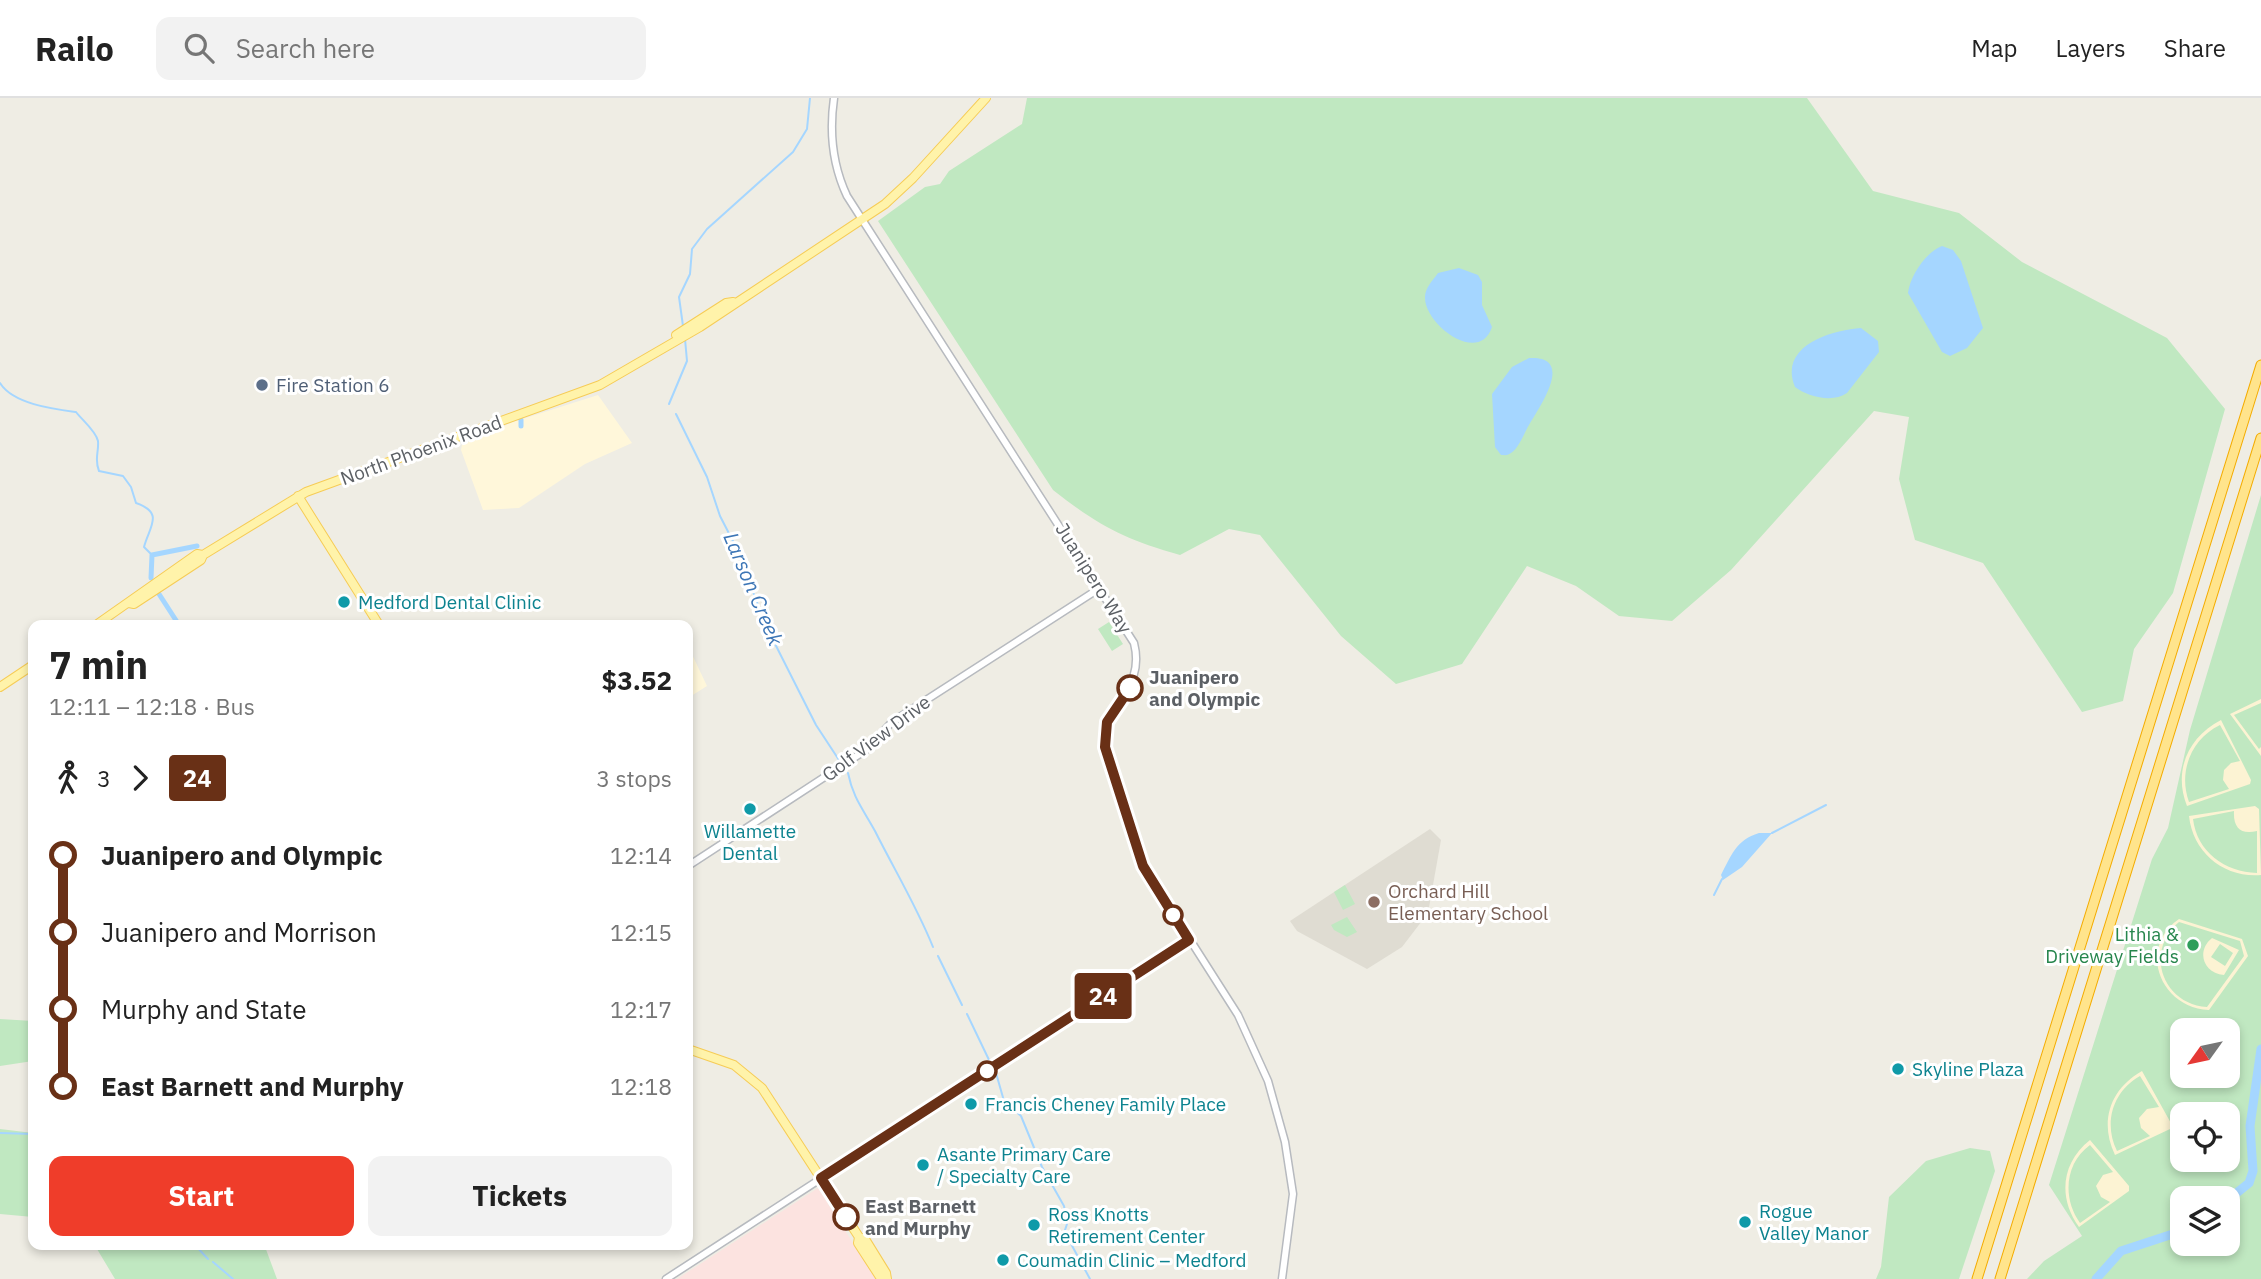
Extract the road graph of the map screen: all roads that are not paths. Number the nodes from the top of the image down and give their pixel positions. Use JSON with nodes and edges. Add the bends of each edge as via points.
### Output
{"nodes":[{"id":1,"x":834,"y":98,"type":"edge"},
{"id":2,"x":986,"y":98,"type":"edge"},
{"id":3,"x":862,"y":220,"type":"junction"},
{"id":4,"x":2261,"y":365,"type":"edge"},
{"id":5,"x":2261,"y":438,"type":"edge"},
{"id":6,"x":298,"y":496,"type":"junction"},
{"id":7,"x":1100,"y":588,"type":"junction"},
{"id":8,"x":104,"y":620,"type":"edge"},
{"id":9,"x":376,"y":620,"type":"edge"},
{"id":10,"x":28,"y":668,"type":"edge"},
{"id":11,"x":0,"y":687,"type":"edge"},
{"id":12,"x":693,"y":863,"type":"edge"},
{"id":13,"x":1189,"y":940,"type":"junction"},
{"id":14,"x":693,"y":1051,"type":"edge"},
{"id":15,"x":821,"y":1178,"type":"junction"},
{"id":16,"x":666,"y":1279,"type":"edge"},
{"id":17,"x":886,"y":1279,"type":"edge"},
{"id":18,"x":1282,"y":1279,"type":"edge"},
{"id":19,"x":1977,"y":1279,"type":"edge"},
{"id":20,"x":2000,"y":1279,"type":"edge"}],
"edges":[{"from":1,"to":3,"type":"street","name":"Juanipero Way","via":[[834,159],[847,196]]},
{"from":2,"to":3,"type":"main road","name":"North Phoenix Road","via":[[903,188]]},
{"from":3,"to":6,"type":"main road","name":"North Phoenix Road","via":[[600,385]]},
{"from":3,"to":7,"type":"street","name":"Juanipero Way"},
{"from":4,"to":19,"type":"highway"},
{"from":5,"to":20,"type":"highway"},
{"from":6,"to":8,"type":"main road","name":"North Phoenix Road","via":[[186,561]]},
{"from":6,"to":9,"type":"main road"},
{"from":7,"to":12,"type":"street","name":"Golf View Drive","via":[[892,722],[866,750]]},
{"from":7,"to":13,"type":"street","name":"Juanipero Way","via":[[1133,640],[1138,662],[1134,682],[1107,722],[1107,757],[1143,866]]},
{"from":10,"to":11,"type":"main road"},
{"from":13,"to":15,"type":"street"},
{"from":13,"to":18,"type":"street","name":"Juanipero Way","via":[[1248,1034],[1268,1081],[1285,1142],[1293,1194]]},
{"from":14,"to":15,"type":"main road","via":[[734,1065],[759,1085]]},
{"from":15,"to":16,"type":"street"},
{"from":15,"to":17,"type":"main road","via":[[859,1237],[865,1239]]}]}
